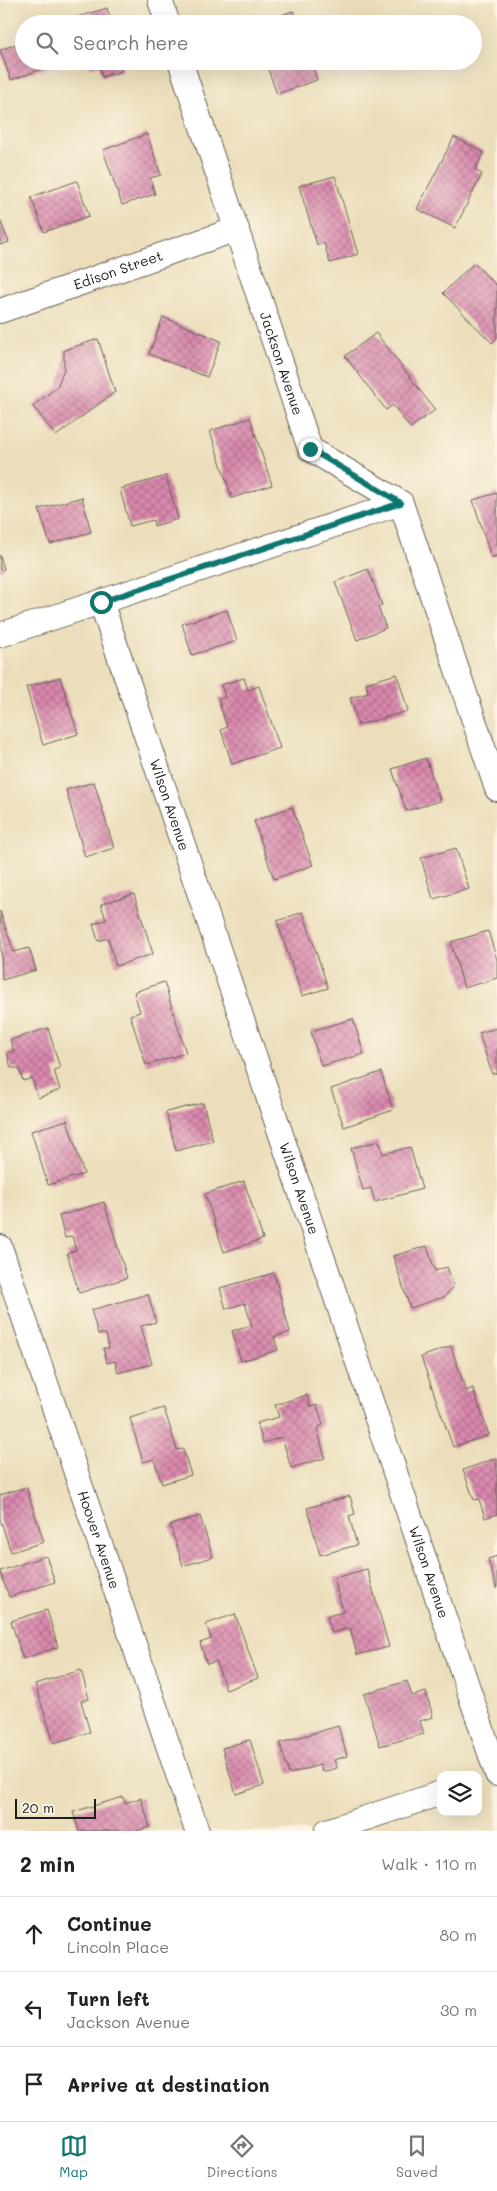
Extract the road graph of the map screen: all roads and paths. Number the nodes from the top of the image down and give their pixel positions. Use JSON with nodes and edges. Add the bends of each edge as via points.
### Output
{"nodes":[{"id":1,"x":160,"y":0,"type":"edge"},
{"id":2,"x":165,"y":15,"type":"edge"},
{"id":3,"x":183,"y":70,"type":"edge"},
{"id":4,"x":237,"y":229,"type":"junction"},
{"id":5,"x":0,"y":311,"type":"edge"},
{"id":6,"x":401,"y":503,"type":"junction"},
{"id":7,"x":101,"y":602,"type":"junction"},
{"id":8,"x":0,"y":635,"type":"edge"},
{"id":9,"x":497,"y":789,"type":"edge"},
{"id":10,"x":0,"y":1247,"type":"edge"},
{"id":11,"x":497,"y":1774,"type":"edge"},
{"id":12,"x":482,"y":1779,"type":"edge"},
{"id":13,"x":437,"y":1794,"type":"edge"},
{"id":14,"x":197,"y":1831,"type":"edge"},
{"id":15,"x":327,"y":1831,"type":"edge"}],
"edges":[{"from":1,"to":2,"type":"street"},
{"from":3,"to":4,"type":"street","name":"Jackson Avenue"},
{"from":4,"to":5,"type":"street","name":"Edison Street"},
{"from":4,"to":6,"type":"street","name":"Jackson Avenue","via":[[310,449]]},
{"from":6,"to":7,"type":"street"},
{"from":6,"to":9,"type":"street"},
{"from":7,"to":8,"type":"street"},
{"from":7,"to":11,"type":"street","name":"Wilson Avenue"},
{"from":10,"to":14,"type":"street","name":"Hoover Avenue"},
{"from":11,"to":12,"type":"street"},
{"from":13,"to":15,"type":"street"}]}
